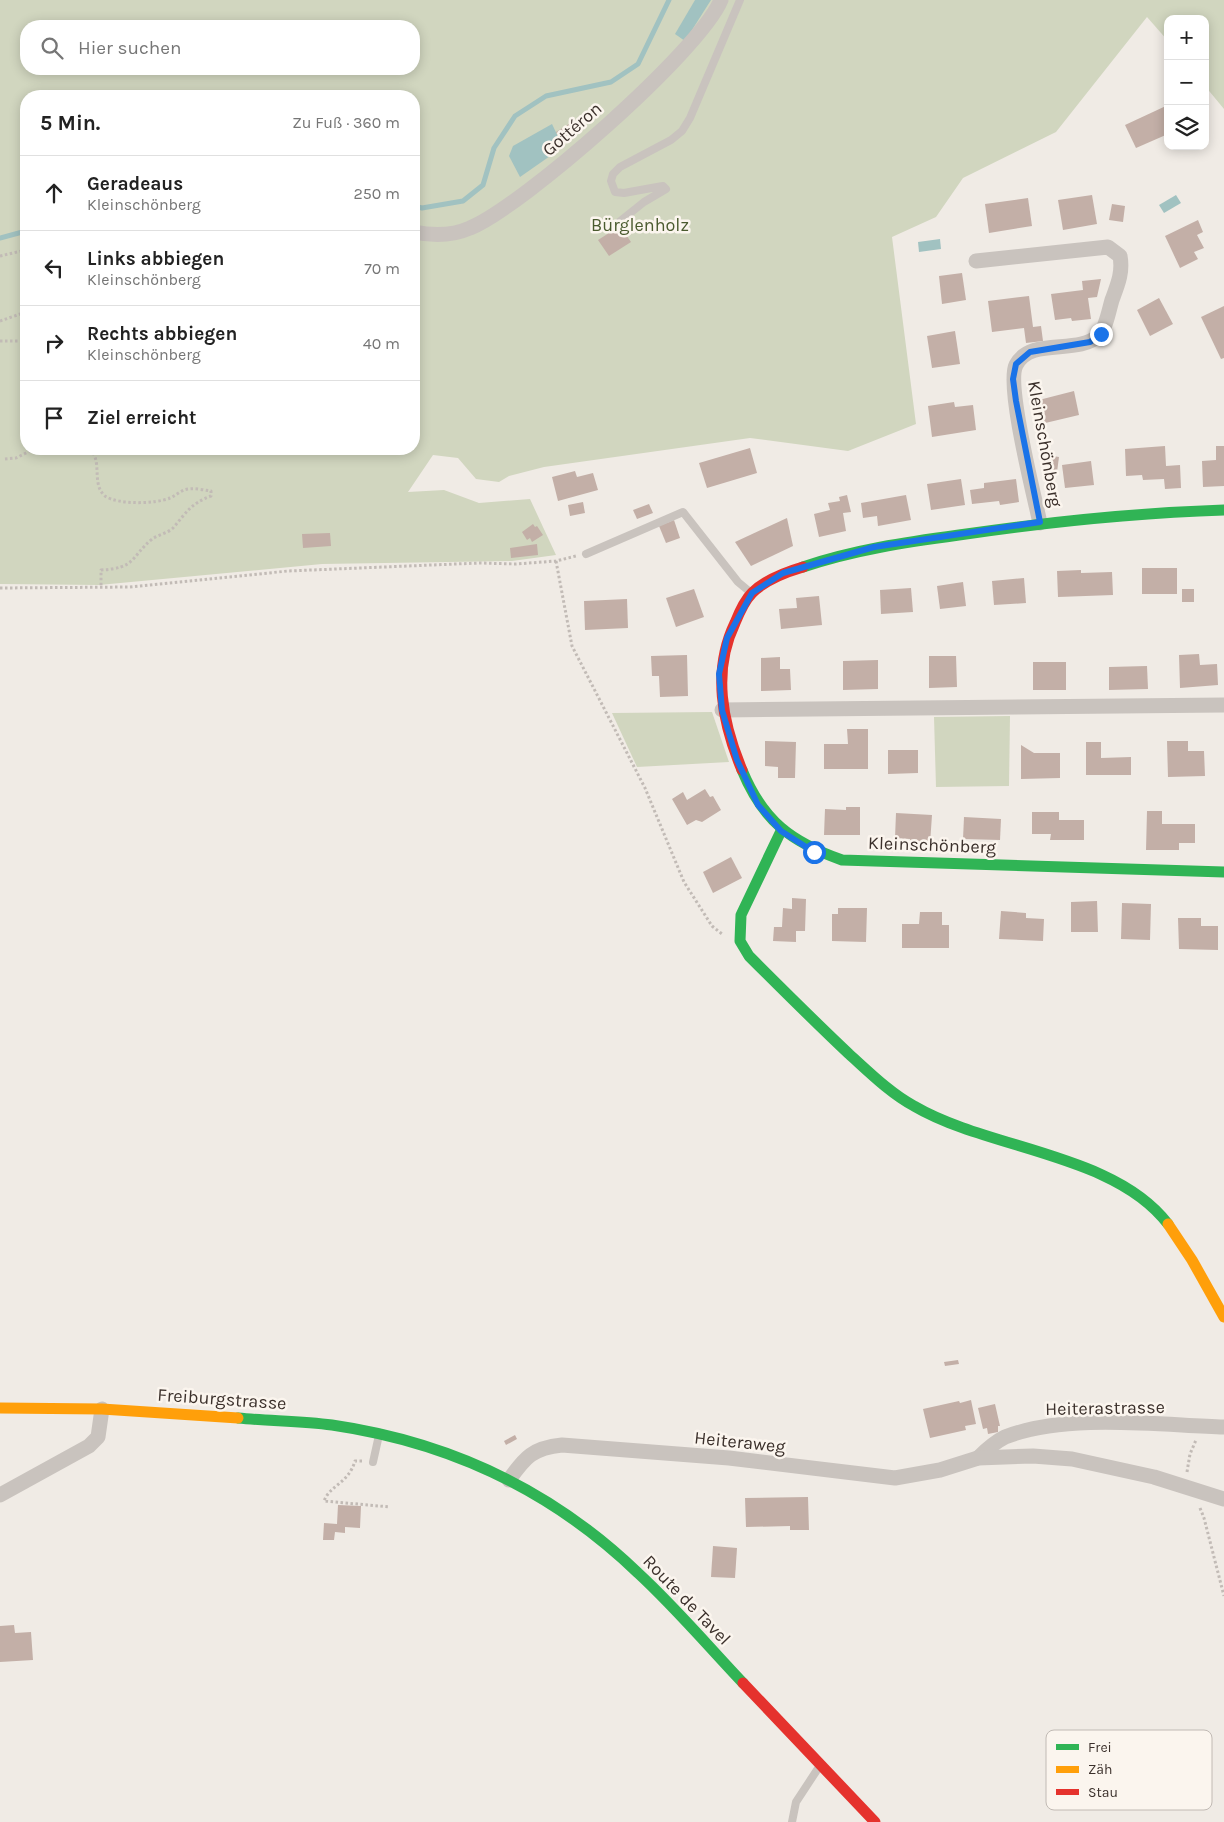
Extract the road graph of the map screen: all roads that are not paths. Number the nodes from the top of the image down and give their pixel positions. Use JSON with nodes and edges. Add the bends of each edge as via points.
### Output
{"nodes":[{"id":1,"x":721,"y":0,"type":"edge"},
{"id":2,"x":740,"y":0,"type":"edge"},
{"id":3,"x":619,"y":222,"type":"dead end"},
{"id":4,"x":420,"y":233,"type":"edge"},
{"id":5,"x":976,"y":261,"type":"dead end"},
{"id":6,"x":1224,"y":510,"type":"edge"},
{"id":7,"x":1040,"y":522,"type":"junction"},
{"id":8,"x":586,"y":554,"type":"road end"},
{"id":9,"x":752,"y":593,"type":"junction"},
{"id":10,"x":1224,"y":705,"type":"edge"},
{"id":11,"x":722,"y":710,"type":"junction"},
{"id":12,"x":781,"y":831,"type":"junction"},
{"id":13,"x":1224,"y":872,"type":"edge"},
{"id":14,"x":1224,"y":1317,"type":"edge"},
{"id":15,"x":0,"y":1408,"type":"edge"},
{"id":16,"x":102,"y":1409,"type":"junction"},
{"id":17,"x":1224,"y":1427,"type":"edge"},
{"id":18,"x":380,"y":1434,"type":"junction"},
{"id":19,"x":438,"y":1450,"type":"joint"},
{"id":20,"x":978,"y":1458,"type":"junction"},
{"id":21,"x":373,"y":1462,"type":"road end"},
{"id":22,"x":509,"y":1480,"type":"junction"},
{"id":23,"x":0,"y":1496,"type":"edge"},
{"id":24,"x":1224,"y":1500,"type":"edge"},
{"id":25,"x":820,"y":1765,"type":"junction"},
{"id":26,"x":792,"y":1822,"type":"edge"},
{"id":27,"x":875,"y":1822,"type":"edge"}],
"edges":[{"from":1,"to":4,"type":"street","name":"Gottéron","via":[[704,28],[665,69],[539,182],[495,216],[471,228],[454,234]]},
{"from":2,"to":3,"type":"lane","via":[[705,86],[682,131],[612,174],[615,192],[662,186],[666,190]]},
{"from":5,"to":7,"type":"street","name":"Kleinschönberg","via":[[1108,247],[1120,256],[1123,270],[1101,334],[1090,342],[1030,352],[1016,364],[1013,379],[1016,401]]},
{"from":6,"to":7,"type":"street","name":"Kleinschönberg"},
{"from":7,"to":9,"type":"street","name":"Kleinschönberg","via":[[874,547],[783,573]]},
{"from":8,"to":9,"type":"lane","via":[[683,512],[738,582]]},
{"from":9,"to":11,"type":"street","name":"Kleinschönberg","via":[[727,638],[719,674]]},
{"from":10,"to":11,"type":"street"},
{"from":11,"to":12,"type":"street","name":"Kleinschönberg","via":[[737,760],[758,805]]},
{"from":12,"to":13,"type":"street","name":"Kleinschönberg","via":[[814,852],[842,860]]},
{"from":12,"to":14,"type":"street","via":[[741,915],[740,941],[749,956],[830,1036],[912,1106],[974,1135],[1109,1178],[1137,1194],[1156,1210],[1172,1231]]},
{"from":15,"to":16,"type":"street","name":"Freiburgstrasse"},
{"from":16,"to":18,"type":"street","name":"Freiburgstrasse","via":[[331,1424]]},
{"from":16,"to":23,"type":"street","via":[[98,1437],[89,1446]]},
{"from":17,"to":20,"type":"street","name":"Heiterastrasse","via":[[1102,1423],[1039,1428],[1004,1438]]},
{"from":18,"to":19,"type":"street","name":"Freiburgstrasse"},
{"from":18,"to":21,"type":"lane"},
{"from":19,"to":22,"type":"street","name":"Route de Tavel"},
{"from":20,"to":22,"type":"street","name":"Heiteraweg","via":[[940,1470],[895,1478],[730,1458],[562,1445],[538,1449],[530,1454]]},
{"from":20,"to":24,"type":"street","via":[[1033,1456],[1072,1459],[1190,1487]]},
{"from":22,"to":25,"type":"street","name":"Route de Tavel","via":[[576,1521],[638,1572]]},
{"from":25,"to":26,"type":"lane","via":[[796,1802]]},
{"from":25,"to":27,"type":"street","name":"Route de Tavel"}]}
